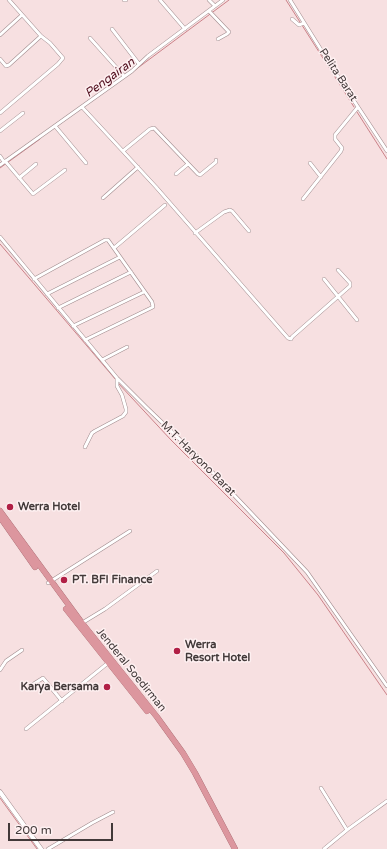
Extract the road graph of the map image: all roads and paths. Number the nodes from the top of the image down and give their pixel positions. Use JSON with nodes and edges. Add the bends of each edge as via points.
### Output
{"nodes":[{"id":1,"x":9,"y":0,"type":"edge"},
{"id":2,"x":160,"y":0,"type":"edge"},
{"id":3,"x":210,"y":0,"type":"edge"},
{"id":4,"x":223,"y":0,"type":"edge"},
{"id":5,"x":290,"y":0,"type":"edge"},
{"id":6,"x":215,"y":6,"type":"junction"},
{"id":7,"x":209,"y":11,"type":"junction"},
{"id":8,"x":22,"y":15,"type":"junction"},
{"id":9,"x":292,"y":19,"type":"dead end"},
{"id":10,"x":304,"y":22,"type":"junction"},
{"id":11,"x":112,"y":29,"type":"dead end"},
{"id":12,"x":185,"y":29,"type":"junction"},
{"id":13,"x":0,"y":35,"type":"edge"},
{"id":14,"x":41,"y":36,"type":"junction"},
{"id":15,"x":90,"y":38,"type":"dead end"},
{"id":16,"x":218,"y":39,"type":"dead end"},
{"id":17,"x":0,"y":60,"type":"edge"},
{"id":18,"x":139,"y":64,"type":"junction"},
{"id":19,"x":124,"y":76,"type":"junction"},
{"id":20,"x":82,"y":107,"type":"junction"},
{"id":21,"x":358,"y":107,"type":"junction"},
{"id":22,"x":0,"y":113,"type":"edge"},
{"id":23,"x":23,"y":113,"type":"dead end"},
{"id":24,"x":55,"y":126,"type":"junction"},
{"id":25,"x":0,"y":131,"type":"edge"},
{"id":26,"x":123,"y":151,"type":"junction"},
{"id":27,"x":387,"y":151,"type":"edge"},
{"id":28,"x":0,"y":156,"type":"edge"},
{"id":29,"x":216,"y":160,"type":"dead end"},
{"id":30,"x":5,"y":161,"type":"junction"},
{"id":31,"x":86,"y":163,"type":"dead end"},
{"id":32,"x":310,"y":163,"type":"dead end"},
{"id":33,"x":36,"y":164,"type":"dead end"},
{"id":34,"x":188,"y":164,"type":"junction"},
{"id":35,"x":0,"y":165,"type":"edge"},
{"id":36,"x":138,"y":167,"type":"junction"},
{"id":37,"x":65,"y":170,"type":"dead end"},
{"id":38,"x":176,"y":174,"type":"dead end"},
{"id":39,"x":321,"y":177,"type":"junction"},
{"id":40,"x":19,"y":178,"type":"junction"},
{"id":41,"x":103,"y":198,"type":"dead end"},
{"id":42,"x":303,"y":199,"type":"dead end"},
{"id":43,"x":165,"y":205,"type":"dead end"},
{"id":44,"x":249,"y":231,"type":"dead end"},
{"id":45,"x":195,"y":233,"type":"junction"},
{"id":46,"x":0,"y":237,"type":"edge"},
{"id":47,"x":114,"y":248,"type":"junction"},
{"id":48,"x":120,"y":258,"type":"junction"},
{"id":49,"x":338,"y":270,"type":"dead end"},
{"id":50,"x":131,"y":272,"type":"junction"},
{"id":51,"x":34,"y":278,"type":"junction"},
{"id":52,"x":324,"y":279,"type":"dead end"},
{"id":53,"x":144,"y":292,"type":"junction"},
{"id":54,"x":46,"y":294,"type":"junction"},
{"id":55,"x":337,"y":296,"type":"junction"},
{"id":56,"x":58,"y":308,"type":"junction"},
{"id":57,"x":357,"y":320,"type":"dead end"},
{"id":58,"x":73,"y":326,"type":"junction"},
{"id":59,"x":85,"y":340,"type":"junction"},
{"id":60,"x":127,"y":347,"type":"dead end"},
{"id":61,"x":102,"y":360,"type":"junction"},
{"id":62,"x":117,"y":378,"type":"junction"},
{"id":63,"x":84,"y":446,"type":"dead end"},
{"id":64,"x":0,"y":511,"type":"edge"},
{"id":65,"x":0,"y":517,"type":"edge"},
{"id":66,"x":130,"y":531,"type":"dead end"},
{"id":67,"x":157,"y":571,"type":"dead end"},
{"id":68,"x":50,"y":582,"type":"junction"},
{"id":69,"x":82,"y":623,"type":"junction"},
{"id":70,"x":22,"y":650,"type":"dead end"},
{"id":71,"x":108,"y":663,"type":"junction"},
{"id":72,"x":0,"y":670,"type":"edge"},
{"id":73,"x":32,"y":685,"type":"dead end"},
{"id":74,"x":387,"y":686,"type":"edge"},
{"id":75,"x":62,"y":701,"type":"junction"},
{"id":76,"x":26,"y":729,"type":"dead end"},
{"id":77,"x":321,"y":788,"type":"dead end"},
{"id":78,"x":0,"y":792,"type":"edge"},
{"id":79,"x":387,"y":801,"type":"edge"},
{"id":80,"x":113,"y":812,"type":"dead end"},
{"id":81,"x":347,"y":830,"type":"junction"},
{"id":82,"x":41,"y":849,"type":"edge"},
{"id":83,"x":48,"y":849,"type":"edge"},
{"id":84,"x":230,"y":849,"type":"edge"},
{"id":85,"x":235,"y":849,"type":"edge"},
{"id":86,"x":324,"y":849,"type":"edge"}],
"edges":[{"from":1,"to":8,"type":"street"},
{"from":2,"to":12,"type":"street"},
{"from":3,"to":6,"type":"street"},
{"from":4,"to":6,"type":"street"},
{"from":5,"to":10,"type":"street","name":"Pelita Barat"},
{"from":6,"to":7,"type":"street"},
{"from":7,"to":12,"type":"street"},
{"from":7,"to":16,"type":"street","via":[[229,32]]},
{"from":8,"to":13,"type":"street"},
{"from":8,"to":14,"type":"street"},
{"from":9,"to":10,"type":"street","via":[[299,25]]},
{"from":10,"to":21,"type":"street","name":"Pelita Barat"},
{"from":11,"to":18,"type":"street"},
{"from":12,"to":18,"type":"street"},
{"from":14,"to":17,"type":"street","via":[[9,65]]},
{"from":14,"to":22,"type":"street","via":[[62,59]]},
{"from":15,"to":19,"type":"street"},
{"from":18,"to":19,"type":"street"},
{"from":19,"to":20,"type":"street"},
{"from":20,"to":24,"type":"street"},
{"from":20,"to":26,"type":"street"},
{"from":21,"to":27,"type":"street","name":"Pelita Barat"},
{"from":21,"to":39,"type":"street","via":[[335,135],[335,140],[342,150]]},
{"from":23,"to":25,"type":"street"},
{"from":24,"to":30,"type":"street"},
{"from":24,"to":31,"type":"street"},
{"from":26,"to":34,"type":"street","via":[[154,128]]},
{"from":26,"to":36,"type":"street"},
{"from":28,"to":30,"type":"street"},
{"from":29,"to":34,"type":"street","via":[[200,175]]},
{"from":30,"to":35,"type":"street"},
{"from":30,"to":40,"type":"street"},
{"from":32,"to":39,"type":"street"},
{"from":33,"to":40,"type":"street"},
{"from":34,"to":38,"type":"street"},
{"from":36,"to":41,"type":"street"},
{"from":36,"to":45,"type":"street"},
{"from":37,"to":40,"type":"street","via":[[33,194]]},
{"from":39,"to":42,"type":"street"},
{"from":43,"to":47,"type":"street"},
{"from":44,"to":45,"type":"street","via":[[230,210]]},
{"from":45,"to":55,"type":"street","via":[[289,338]]},
{"from":46,"to":51,"type":"street","name":"M.T. Haryono Barat"},
{"from":47,"to":48,"type":"street"},
{"from":47,"to":51,"type":"street","via":[[105,240]]},
{"from":48,"to":50,"type":"street"},
{"from":48,"to":54,"type":"street"},
{"from":49,"to":55,"type":"street","via":[[350,285]]},
{"from":50,"to":53,"type":"street"},
{"from":50,"to":56,"type":"street"},
{"from":51,"to":54,"type":"street","name":"M.T. Haryono Barat"},
{"from":52,"to":55,"type":"street"},
{"from":53,"to":58,"type":"street"},
{"from":53,"to":59,"type":"street","via":[[153,304],[151,308]]},
{"from":54,"to":56,"type":"street","name":"M.T. Haryono Barat"},
{"from":55,"to":57,"type":"street"},
{"from":56,"to":58,"type":"street","name":"M.T. Haryono Barat"},
{"from":58,"to":59,"type":"street","name":"M.T. Haryono Barat"},
{"from":59,"to":61,"type":"street","name":"M.T. Haryono Barat"},
{"from":60,"to":61,"type":"street"},
{"from":61,"to":62,"type":"street","name":"M.T. Haryono Barat"},
{"from":62,"to":63,"type":"street","via":[[117,386],[126,412],[92,433]]},
{"from":62,"to":74,"type":"street","name":"M.T. Haryono Barat","via":[[196,455],[307,572]]},
{"from":64,"to":68,"type":"highway","name":"Jenderal Soedirman"},
{"from":65,"to":68,"type":"highway","name":"Jenderal Soedirman"},
{"from":66,"to":68,"type":"street"},
{"from":67,"to":69,"type":"street"},
{"from":68,"to":69,"type":"highway","name":"Jenderal Soedirman"},
{"from":68,"to":71,"type":"highway","name":"Jenderal Soedirman","via":[[79,626]]},
{"from":69,"to":85,"type":"highway","name":"Jenderal Soedirman","via":[[183,753]]},
{"from":70,"to":72,"type":"street","via":[[6,661]]},
{"from":71,"to":75,"type":"street"},
{"from":71,"to":84,"type":"highway","name":"Jenderal Soedirman","via":[[179,755]]},
{"from":73,"to":75,"type":"street","via":[[43,678]]},
{"from":75,"to":76,"type":"street"},
{"from":77,"to":81,"type":"street"},
{"from":78,"to":82,"type":"street"},
{"from":79,"to":81,"type":"street"},
{"from":80,"to":83,"type":"street"},
{"from":81,"to":86,"type":"street"}]}
